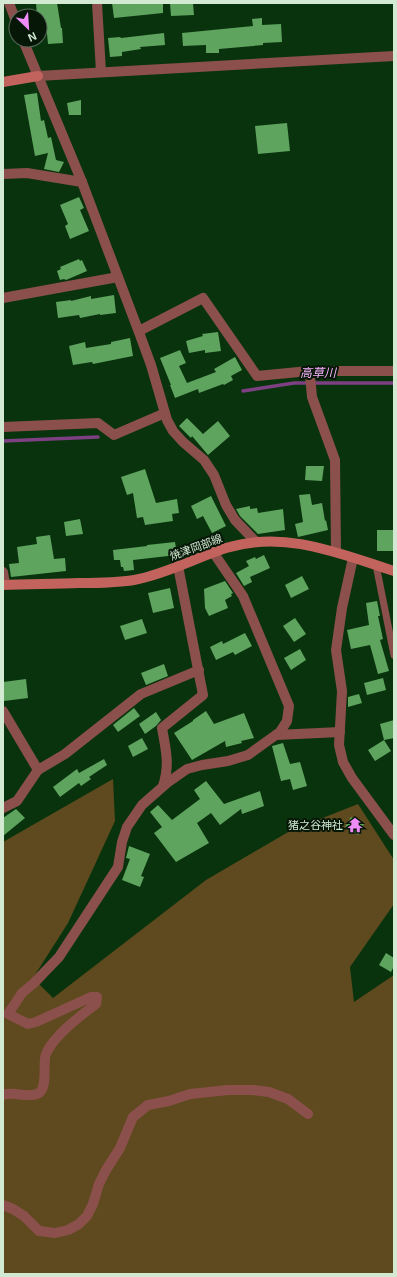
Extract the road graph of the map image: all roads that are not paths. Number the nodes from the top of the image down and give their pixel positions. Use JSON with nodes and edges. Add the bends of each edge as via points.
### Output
{"nodes":[{"id":1,"x":97,"y":3,"type":"edge"},
{"id":2,"x":26,"y":48,"type":"edge"},
{"id":3,"x":394,"y":56,"type":"edge"},
{"id":4,"x":101,"y":72,"type":"junction"},
{"id":5,"x":38,"y":76,"type":"junction"},
{"id":6,"x":3,"y":82,"type":"edge"},
{"id":7,"x":3,"y":174,"type":"edge"},
{"id":8,"x":82,"y":182,"type":"junction"},
{"id":9,"x":118,"y":277,"type":"junction"},
{"id":10,"x":3,"y":298,"type":"edge"},
{"id":11,"x":139,"y":331,"type":"junction"},
{"id":12,"x":394,"y":371,"type":"edge"},
{"id":13,"x":310,"y":375,"type":"dead end"},
{"id":14,"x":165,"y":413,"type":"junction"},
{"id":15,"x":3,"y":427,"type":"edge"},
{"id":16,"x":256,"y":542,"type":"junction"},
{"id":17,"x":213,"y":552,"type":"junction"},
{"id":18,"x":336,"y":552,"type":"junction"},
{"id":19,"x":354,"y":558,"type":"junction"},
{"id":20,"x":376,"y":565,"type":"junction"},
{"id":21,"x":178,"y":566,"type":"junction"},
{"id":22,"x":394,"y":571,"type":"edge"},
{"id":23,"x":3,"y":572,"type":"edge"},
{"id":24,"x":4,"y":584,"type":"edge"},
{"id":25,"x":394,"y":655,"type":"edge"},
{"id":26,"x":198,"y":670,"type":"junction"},
{"id":27,"x":3,"y":711,"type":"edge"},
{"id":28,"x":340,"y":732,"type":"junction"},
{"id":29,"x":276,"y":735,"type":"junction"},
{"id":30,"x":38,"y":770,"type":"junction"},
{"id":31,"x":163,"y":786,"type":"junction"},
{"id":32,"x":3,"y":808,"type":"edge"},
{"id":33,"x":394,"y":836,"type":"edge"},
{"id":34,"x":3,"y":1095,"type":"edge"},
{"id":35,"x":308,"y":1114,"type":"dead end"},
{"id":36,"x":3,"y":1205,"type":"edge"}],
"edges":[{"from":1,"to":4,"type":"street"},
{"from":2,"to":5,"type":"street"},
{"from":3,"to":4,"type":"street"},
{"from":4,"to":5,"type":"street"},
{"from":5,"to":6,"type":"main road"},
{"from":5,"to":8,"type":"street"},
{"from":7,"to":8,"type":"street","via":[[27,173]]},
{"from":8,"to":9,"type":"street"},
{"from":9,"to":10,"type":"street"},
{"from":9,"to":11,"type":"street"},
{"from":11,"to":12,"type":"street","via":[[203,298],[257,376],[309,371]]},
{"from":11,"to":14,"type":"street"},
{"from":13,"to":18,"type":"street","via":[[312,397],[335,460]]},
{"from":14,"to":15,"type":"street","via":[[114,435],[98,423]]},
{"from":14,"to":16,"type":"street","via":[[173,431],[204,460],[235,520]]},
{"from":16,"to":17,"type":"main road","name":"焼津岡部線"},
{"from":16,"to":18,"type":"main road","name":"焼津岡部線","via":[[284,541]]},
{"from":17,"to":21,"type":"main road","name":"焼津岡部線"},
{"from":17,"to":29,"type":"street","via":[[243,596],[289,706],[287,721]]},
{"from":18,"to":19,"type":"main road","name":"焼津岡部線"},
{"from":19,"to":20,"type":"main road","name":"焼津岡部線"},
{"from":19,"to":28,"type":"street","via":[[342,608],[336,650],[342,691]]},
{"from":20,"to":22,"type":"main road","name":"焼津岡部線"},
{"from":20,"to":25,"type":"lane"},
{"from":21,"to":24,"type":"main road","name":"焼津岡部線","via":[[134,580]]},
{"from":21,"to":26,"type":"street"},
{"from":23,"to":24,"type":"street"},
{"from":26,"to":30,"type":"street","via":[[141,694],[65,754]]},
{"from":26,"to":31,"type":"street","via":[[203,695],[162,728],[168,758]]},
{"from":27,"to":30,"type":"street"},
{"from":28,"to":29,"type":"street"},
{"from":28,"to":33,"type":"street","via":[[339,745],[343,762]]},
{"from":29,"to":31,"type":"street","via":[[248,755],[187,769]]},
{"from":30,"to":32,"type":"street","via":[[17,800]]},
{"from":31,"to":34,"type":"street","via":[[142,805],[127,827],[118,867],[59,957],[22,993],[8,1014],[28,1024],[91,997],[97,998],[96,1004],[71,1023],[46,1054],[42,1091],[37,1094]]},
{"from":35,"to":36,"type":"street","via":[[288,1099],[254,1090],[190,1094],[148,1105],[133,1117],[120,1148],[99,1184],[87,1216],[79,1224],[55,1233],[39,1231],[24,1216]]}]}
